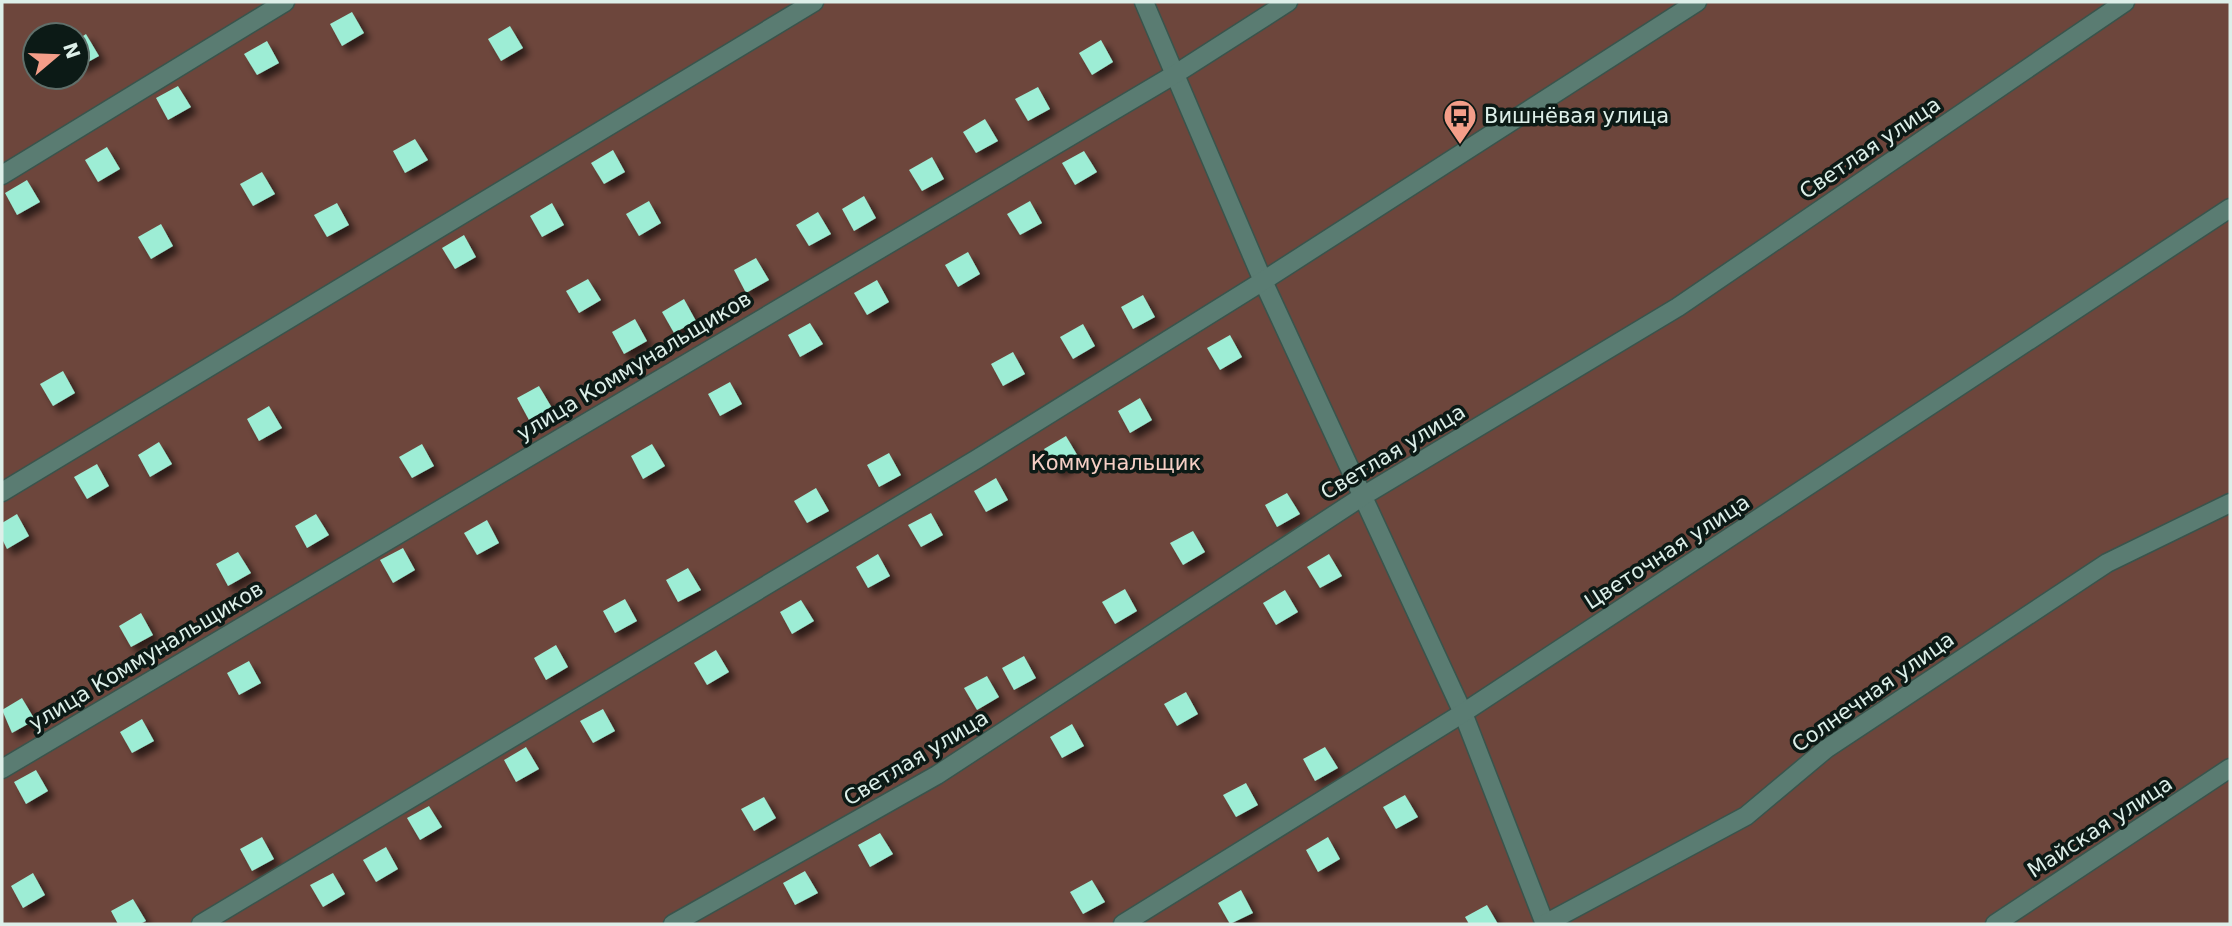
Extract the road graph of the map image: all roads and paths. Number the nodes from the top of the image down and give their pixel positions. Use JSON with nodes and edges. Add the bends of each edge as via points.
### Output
{"nodes":[{"id":1,"x":285,"y":2,"type":"edge"},
{"id":2,"x":814,"y":2,"type":"edge"},
{"id":3,"x":1144,"y":2,"type":"edge"},
{"id":4,"x":1288,"y":2,"type":"edge"},
{"id":5,"x":1697,"y":2,"type":"edge"},
{"id":6,"x":2125,"y":2,"type":"edge"},
{"id":7,"x":1177,"y":73,"type":"junction"},
{"id":8,"x":2,"y":175,"type":"edge"},
{"id":9,"x":2230,"y":208,"type":"edge"},
{"id":10,"x":1264,"y":281,"type":"junction"},
{"id":11,"x":2,"y":492,"type":"edge"},
{"id":12,"x":1363,"y":496,"type":"junction"},
{"id":13,"x":2230,"y":503,"type":"edge"},
{"id":14,"x":1463,"y":713,"type":"junction"},
{"id":15,"x":2230,"y":768,"type":"edge"},
{"id":16,"x":2,"y":769,"type":"edge"},
{"id":17,"x":201,"y":924,"type":"edge"},
{"id":18,"x":673,"y":924,"type":"edge"},
{"id":19,"x":1123,"y":924,"type":"edge"},
{"id":20,"x":1545,"y":924,"type":"edge"},
{"id":21,"x":1994,"y":924,"type":"edge"}],
"edges":[{"from":1,"to":8,"type":"street"},
{"from":2,"to":11,"type":"street"},
{"from":3,"to":7,"type":"street"},
{"from":4,"to":7,"type":"street","name":"улица Коммунальщиков"},
{"from":5,"to":10,"type":"street"},
{"from":6,"to":12,"type":"street","name":"Светлая улица","via":[[1678,307]]},
{"from":7,"to":10,"type":"street"},
{"from":7,"to":16,"type":"street","name":"улица Коммунальщиков"},
{"from":9,"to":14,"type":"street","name":"Цветочная улица"},
{"from":10,"to":12,"type":"street"},
{"from":10,"to":17,"type":"street","via":[[977,459]]},
{"from":12,"to":14,"type":"street"},
{"from":12,"to":18,"type":"street","name":"Светлая улица","via":[[937,775]]},
{"from":13,"to":20,"type":"street","name":"Солнечная улица","via":[[2107,563],[1826,748],[1745,816]]},
{"from":14,"to":19,"type":"street","name":"Цветочная улица"},
{"from":14,"to":20,"type":"street"},
{"from":15,"to":21,"type":"street","name":"Майская улица"}]}
